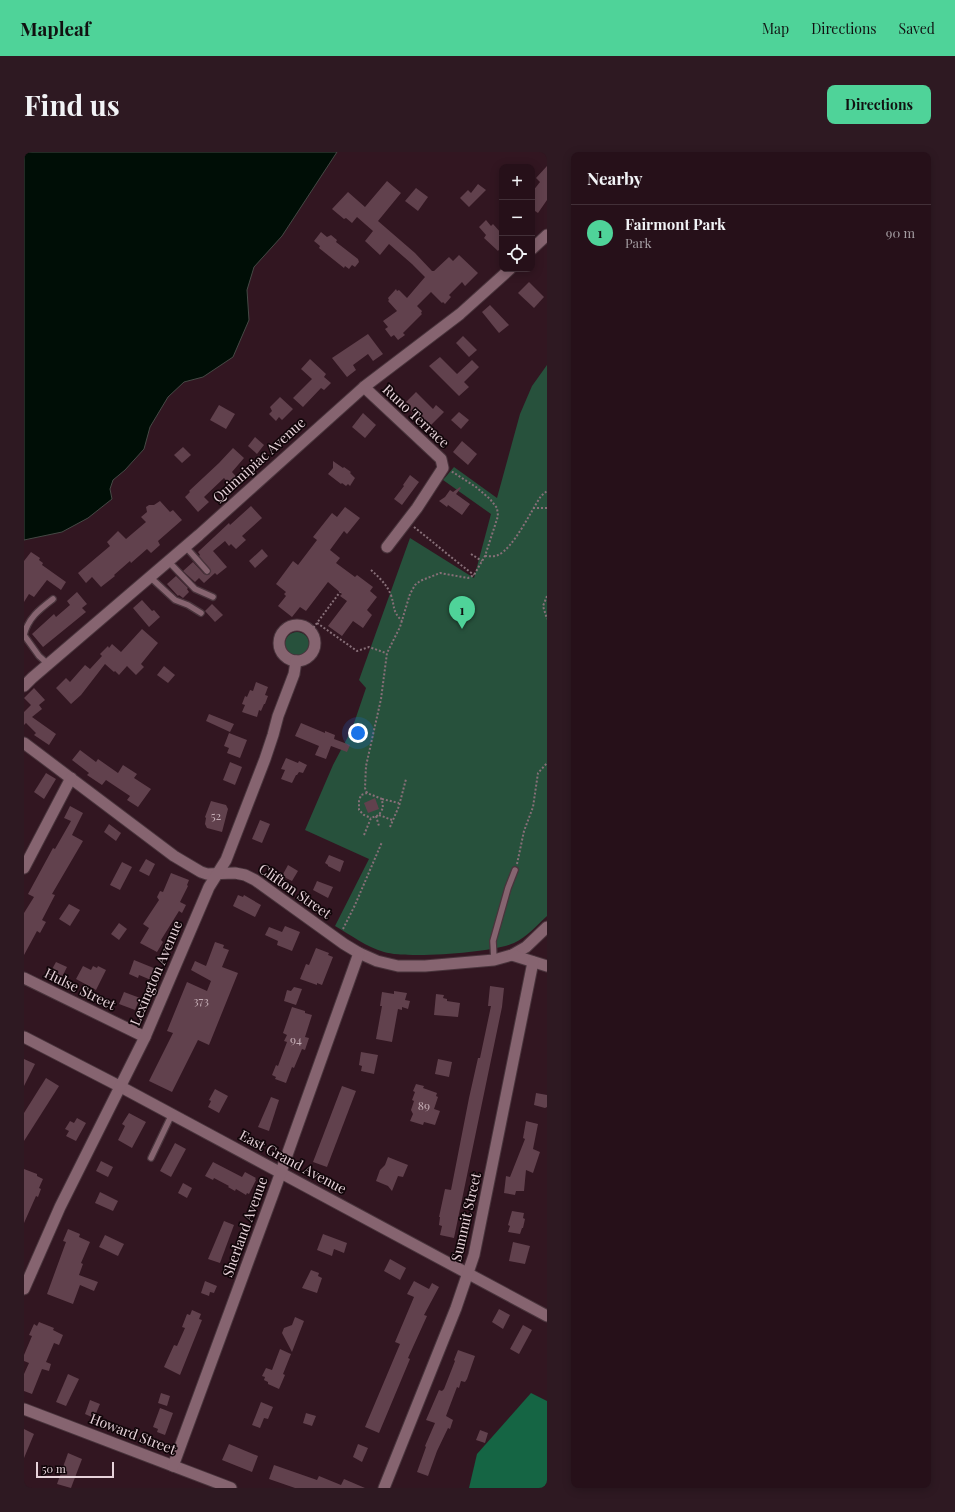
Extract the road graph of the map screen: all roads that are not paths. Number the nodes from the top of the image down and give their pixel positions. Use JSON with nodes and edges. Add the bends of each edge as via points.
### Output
{"nodes":[{"id":1,"x":547,"y":235,"type":"edge"},
{"id":2,"x":535,"y":246,"type":"edge"},
{"id":3,"x":507,"y":272,"type":"edge"},
{"id":4,"x":364,"y":387,"type":"junction"},
{"id":5,"x":185,"y":546,"type":"junction"},
{"id":6,"x":387,"y":547,"type":"dead end"},
{"id":7,"x":168,"y":561,"type":"junction"},
{"id":8,"x":207,"y":571,"type":"dead end"},
{"id":9,"x":150,"y":577,"type":"junction"},
{"id":10,"x":213,"y":597,"type":"dead end"},
{"id":11,"x":54,"y":599,"type":"dead end"},
{"id":12,"x":201,"y":613,"type":"dead end"},
{"id":13,"x":296,"y":661,"type":"junction"},
{"id":14,"x":48,"y":664,"type":"junction"},
{"id":15,"x":28,"y":680,"type":"edge"},
{"id":16,"x":24,"y":686,"type":"edge"},
{"id":17,"x":24,"y":743,"type":"edge"},
{"id":18,"x":71,"y":778,"type":"junction"},
{"id":19,"x":24,"y":868,"type":"edge"},
{"id":20,"x":515,"y":870,"type":"road end"},
{"id":21,"x":218,"y":874,"type":"junction"},
{"id":22,"x":547,"y":927,"type":"edge"},
{"id":23,"x":359,"y":953,"type":"junction"},
{"id":24,"x":512,"y":955,"type":"junction"},
{"id":25,"x":494,"y":960,"type":"junction"},
{"id":26,"x":533,"y":962,"type":"junction"},
{"id":27,"x":547,"y":966,"type":"edge"},
{"id":28,"x":24,"y":978,"type":"edge"},
{"id":29,"x":24,"y":1037,"type":"edge"},
{"id":30,"x":145,"y":1037,"type":"junction"},
{"id":31,"x":121,"y":1086,"type":"junction"},
{"id":32,"x":172,"y":1114,"type":"junction"},
{"id":33,"x":151,"y":1158,"type":"dead end"},
{"id":34,"x":281,"y":1172,"type":"junction"},
{"id":35,"x":468,"y":1273,"type":"junction"},
{"id":36,"x":24,"y":1289,"type":"edge"},
{"id":37,"x":547,"y":1316,"type":"edge"},
{"id":38,"x":24,"y":1408,"type":"edge"},
{"id":39,"x":174,"y":1466,"type":"junction"},
{"id":40,"x":231,"y":1488,"type":"edge"},
{"id":41,"x":384,"y":1488,"type":"edge"}],
"edges":[{"from":1,"to":2,"type":"street"},
{"from":3,"to":4,"type":"street","name":"Quinnipiac Avenue","via":[[460,314]]},
{"from":4,"to":5,"type":"street","name":"Quinnipiac Avenue"},
{"from":4,"to":6,"type":"street","name":"Runo Terrace","via":[[441,459],[443,468]]},
{"from":5,"to":7,"type":"street","name":"Quinnipiac Avenue"},
{"from":5,"to":8,"type":"lane"},
{"from":7,"to":9,"type":"street","name":"Quinnipiac Avenue"},
{"from":7,"to":10,"type":"lane","via":[[195,589]]},
{"from":9,"to":12,"type":"lane","via":[[175,600]]},
{"from":9,"to":14,"type":"street","name":"Quinnipiac Avenue"},
{"from":11,"to":14,"type":"lane","via":[[33,616],[24,635]]},
{"from":13,"to":13,"type":"street","via":[[312,653],[315,647],[314,627],[292,625],[286,628],[280,637],[282,653]]},
{"from":13,"to":21,"type":"street","name":"Lexington Avenue","via":[[294,674],[265,759],[226,860]]},
{"from":14,"to":15,"type":"street","name":"Quinnipiac Avenue"},
{"from":15,"to":16,"type":"street","name":"Quinnipiac Avenue"},
{"from":17,"to":18,"type":"street","name":"Clifton Street"},
{"from":18,"to":19,"type":"street"},
{"from":18,"to":21,"type":"street","name":"Clifton Street","via":[[174,856],[200,872]]},
{"from":20,"to":25,"type":"lane","via":[[493,941]]},
{"from":21,"to":23,"type":"street","name":"Clifton Street","via":[[235,873],[255,880]]},
{"from":21,"to":30,"type":"street","name":"Lexington Avenue","via":[[209,887]]},
{"from":22,"to":24,"type":"street","name":"Clifton Street","via":[[526,947]]},
{"from":23,"to":25,"type":"street","name":"Clifton Street","via":[[398,966]]},
{"from":23,"to":34,"type":"street","name":"Sherland Avenue"},
{"from":24,"to":25,"type":"street","name":"Clifton Street"},
{"from":24,"to":26,"type":"street"},
{"from":26,"to":27,"type":"street"},
{"from":26,"to":35,"type":"street","name":"Summit Street","via":[[476,1247]]},
{"from":28,"to":30,"type":"street","name":"Hulse Street"},
{"from":29,"to":31,"type":"street","name":"East Grand Avenue"},
{"from":30,"to":31,"type":"street","name":"Lexington Avenue"},
{"from":31,"to":32,"type":"street","name":"East Grand Avenue"},
{"from":31,"to":36,"type":"street","name":"Lexington Avenue","via":[[60,1207]]},
{"from":32,"to":33,"type":"lane"},
{"from":32,"to":34,"type":"street","name":"East Grand Avenue"},
{"from":34,"to":35,"type":"street","name":"East Grand Avenue"},
{"from":34,"to":39,"type":"street","name":"Sherland Avenue"},
{"from":35,"to":37,"type":"street","name":"East Grand Avenue"},
{"from":35,"to":41,"type":"street","name":"Summit Street"},
{"from":38,"to":39,"type":"street","name":"Howard Street"},
{"from":39,"to":40,"type":"street","name":"Howard Street"}]}
